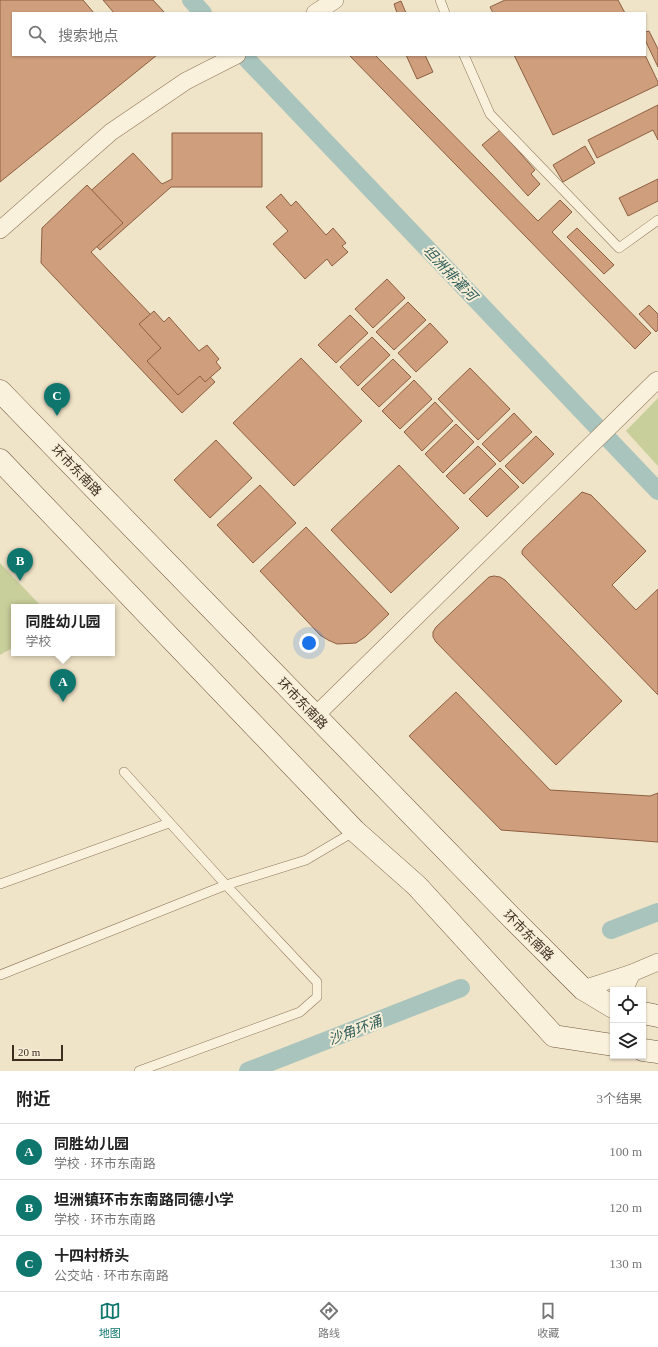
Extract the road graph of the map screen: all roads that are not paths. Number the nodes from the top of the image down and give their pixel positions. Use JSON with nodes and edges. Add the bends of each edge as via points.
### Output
{"nodes":[{"id":1,"x":335,"y":0,"type":"edge"},
{"id":2,"x":440,"y":0,"type":"edge"},
{"id":3,"x":317,"y":12,"type":"edge"},
{"id":4,"x":445,"y":12,"type":"edge"},
{"id":5,"x":236,"y":56,"type":"edge"},
{"id":6,"x":464,"y":56,"type":"edge"},
{"id":7,"x":658,"y":220,"type":"edge"},
{"id":8,"x":0,"y":230,"type":"edge"},
{"id":9,"x":657,"y":381,"type":"edge"},
{"id":10,"x":0,"y":391,"type":"edge"},
{"id":11,"x":0,"y":460,"type":"edge"},
{"id":12,"x":315,"y":716,"type":"junction"},
{"id":13,"x":124,"y":772,"type":"dead end"},
{"id":14,"x":169,"y":823,"type":"junction"},
{"id":15,"x":355,"y":831,"type":"junction"},
{"id":16,"x":0,"y":884,"type":"edge"},
{"id":17,"x":226,"y":885,"type":"junction"},
{"id":18,"x":658,"y":962,"type":"edge"},
{"id":19,"x":632,"y":973,"type":"junction"},
{"id":20,"x":0,"y":975,"type":"edge"},
{"id":21,"x":625,"y":987,"type":"edge"},
{"id":22,"x":583,"y":989,"type":"junction"},
{"id":23,"x":610,"y":1005,"type":"edge"},
{"id":24,"x":646,"y":1014,"type":"edge"},
{"id":25,"x":658,"y":1016,"type":"edge"},
{"id":26,"x":610,"y":1045,"type":"edge"},
{"id":27,"x":646,"y":1050,"type":"edge"},
{"id":28,"x":658,"y":1052,"type":"edge"},
{"id":29,"x":139,"y":1071,"type":"edge"}],
"edges":[{"from":1,"to":3,"type":"street"},
{"from":2,"to":4,"type":"lane"},
{"from":5,"to":8,"type":"street","via":[[186,80],[111,132]]},
{"from":6,"to":7,"type":"lane","via":[[490,114],[619,248]]},
{"from":9,"to":12,"type":"street"},
{"from":10,"to":12,"type":"main road","name":"环市东南路"},
{"from":11,"to":15,"type":"main road"},
{"from":12,"to":22,"type":"main road","name":"环市东南路"},
{"from":13,"to":14,"type":"lane"},
{"from":14,"to":16,"type":"lane"},
{"from":14,"to":17,"type":"lane"},
{"from":15,"to":17,"type":"lane","via":[[306,860]]},
{"from":15,"to":26,"type":"main road","via":[[417,886],[554,1036]]},
{"from":17,"to":20,"type":"lane"},
{"from":17,"to":29,"type":"lane","via":[[317,982],[317,997],[300,1012]]},
{"from":18,"to":19,"type":"street"},
{"from":19,"to":21,"type":"street"},
{"from":19,"to":22,"type":"street"},
{"from":22,"to":23,"type":"main road","name":"环市东南路"},
{"from":24,"to":25,"type":"main road"},
{"from":27,"to":28,"type":"main road"}]}
